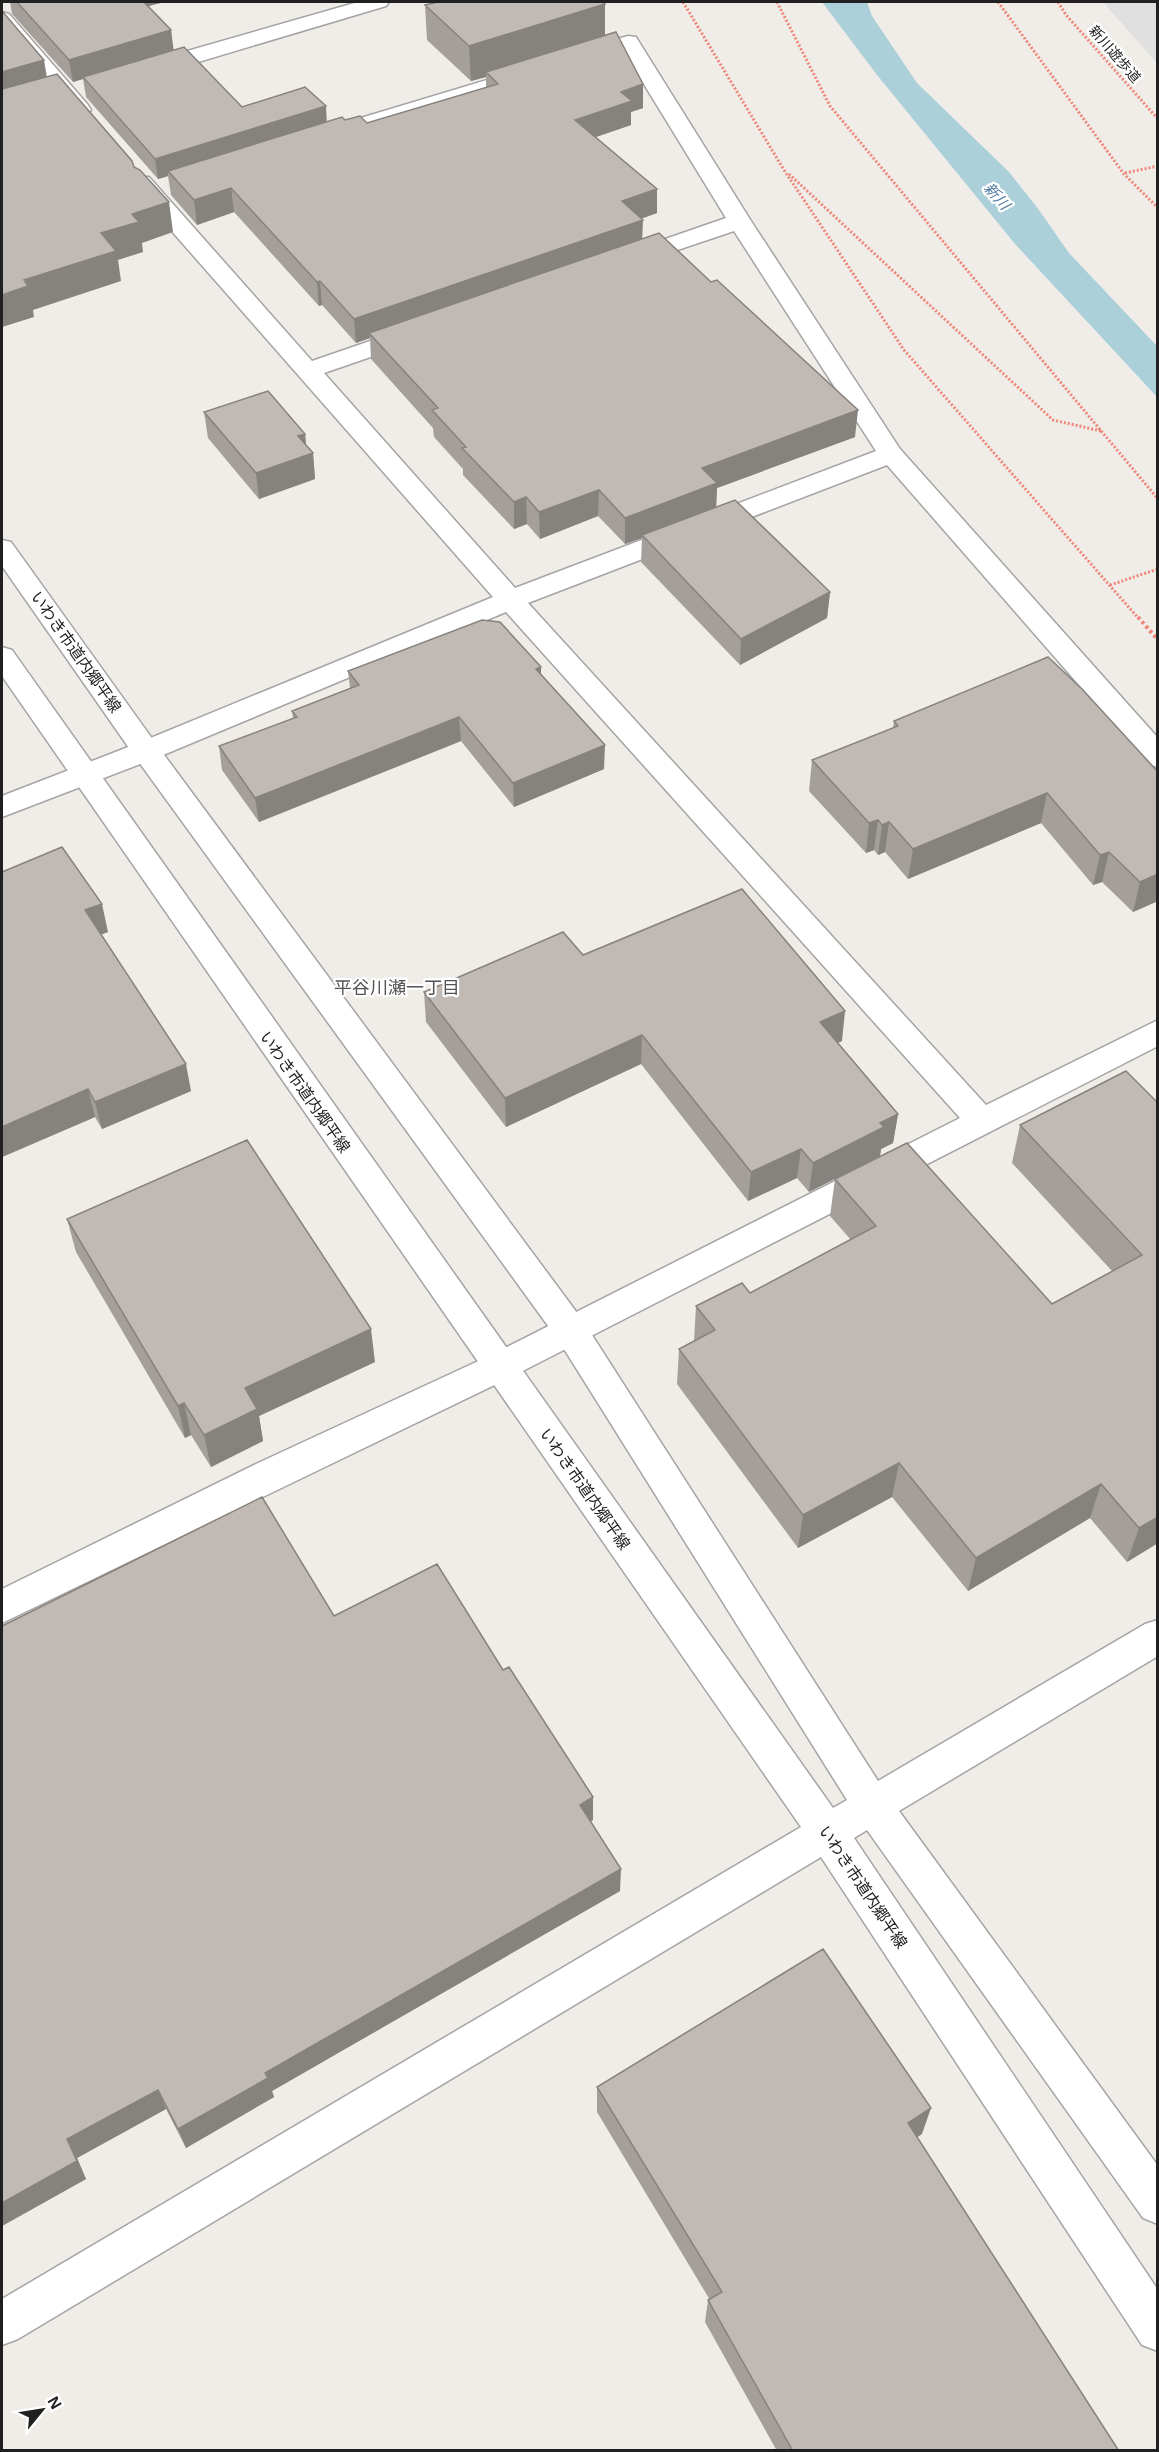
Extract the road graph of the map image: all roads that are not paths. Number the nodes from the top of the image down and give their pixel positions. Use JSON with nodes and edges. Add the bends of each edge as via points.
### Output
{"nodes":[{"id":1,"x":379,"y":2,"type":"edge"},
{"id":2,"x":2,"y":18,"type":"edge"},
{"id":3,"x":133,"y":74,"type":"edge"},
{"id":4,"x":96,"y":129,"type":"edge"},
{"id":5,"x":343,"y":131,"type":"edge"},
{"id":6,"x":127,"y":165,"type":"edge"},
{"id":7,"x":739,"y":221,"type":"junction"},
{"id":8,"x":606,"y":267,"type":"edge"},
{"id":9,"x":429,"y":328,"type":"edge"},
{"id":10,"x":307,"y":371,"type":"junction"},
{"id":11,"x":891,"y":454,"type":"junction"},
{"id":12,"x":2,"y":548,"type":"edge"},
{"id":13,"x":510,"y":600,"type":"junction"},
{"id":14,"x":2,"y":656,"type":"edge"},
{"id":15,"x":146,"y":751,"type":"junction"},
{"id":16,"x":1158,"y":757,"type":"edge"},
{"id":17,"x":83,"y":775,"type":"junction"},
{"id":18,"x":2,"y":807,"type":"edge"},
{"id":19,"x":1158,"y":1032,"type":"edge"},
{"id":20,"x":982,"y":1122,"type":"junction"},
{"id":21,"x":571,"y":1332,"type":"junction"},
{"id":22,"x":499,"y":1367,"type":"junction"},
{"id":23,"x":2,"y":1607,"type":"edge"},
{"id":24,"x":1158,"y":1636,"type":"edge"},
{"id":25,"x":871,"y":1804,"type":"junction"},
{"id":26,"x":827,"y":1832,"type":"junction"},
{"id":27,"x":1158,"y":2204,"type":"edge"},
{"id":28,"x":2,"y":2323,"type":"edge"},
{"id":29,"x":1158,"y":2329,"type":"edge"}],
"edges":[{"from":1,"to":3,"type":"street"},
{"from":2,"to":4,"type":"street"},
{"from":5,"to":7,"type":"street","via":[[628,42]]},
{"from":6,"to":10,"type":"street","via":[[160,188]]},
{"from":7,"to":8,"type":"street"},
{"from":7,"to":11,"type":"street"},
{"from":9,"to":10,"type":"street"},
{"from":10,"to":13,"type":"street"},
{"from":11,"to":13,"type":"street"},
{"from":11,"to":16,"type":"street"},
{"from":12,"to":15,"type":"street","name":"いわき市道内郷平線"},
{"from":13,"to":15,"type":"street"},
{"from":13,"to":20,"type":"street"},
{"from":14,"to":17,"type":"street","name":"いわき市道内郷平線"},
{"from":15,"to":17,"type":"street"},
{"from":15,"to":21,"type":"street","name":"いわき市道内郷平線"},
{"from":17,"to":18,"type":"street"},
{"from":17,"to":22,"type":"street","name":"いわき市道内郷平線"},
{"from":19,"to":20,"type":"street"},
{"from":20,"to":21,"type":"street"},
{"from":21,"to":22,"type":"street"},
{"from":21,"to":25,"type":"street","name":"いわき市道内郷平線"},
{"from":22,"to":23,"type":"street"},
{"from":22,"to":26,"type":"street","name":"いわき市道内郷平線"},
{"from":24,"to":25,"type":"street"},
{"from":25,"to":26,"type":"street"},
{"from":25,"to":27,"type":"street","name":"いわき市道内郷平線"},
{"from":26,"to":28,"type":"street"},
{"from":26,"to":29,"type":"street","name":"いわき市道内郷平線"}]}
